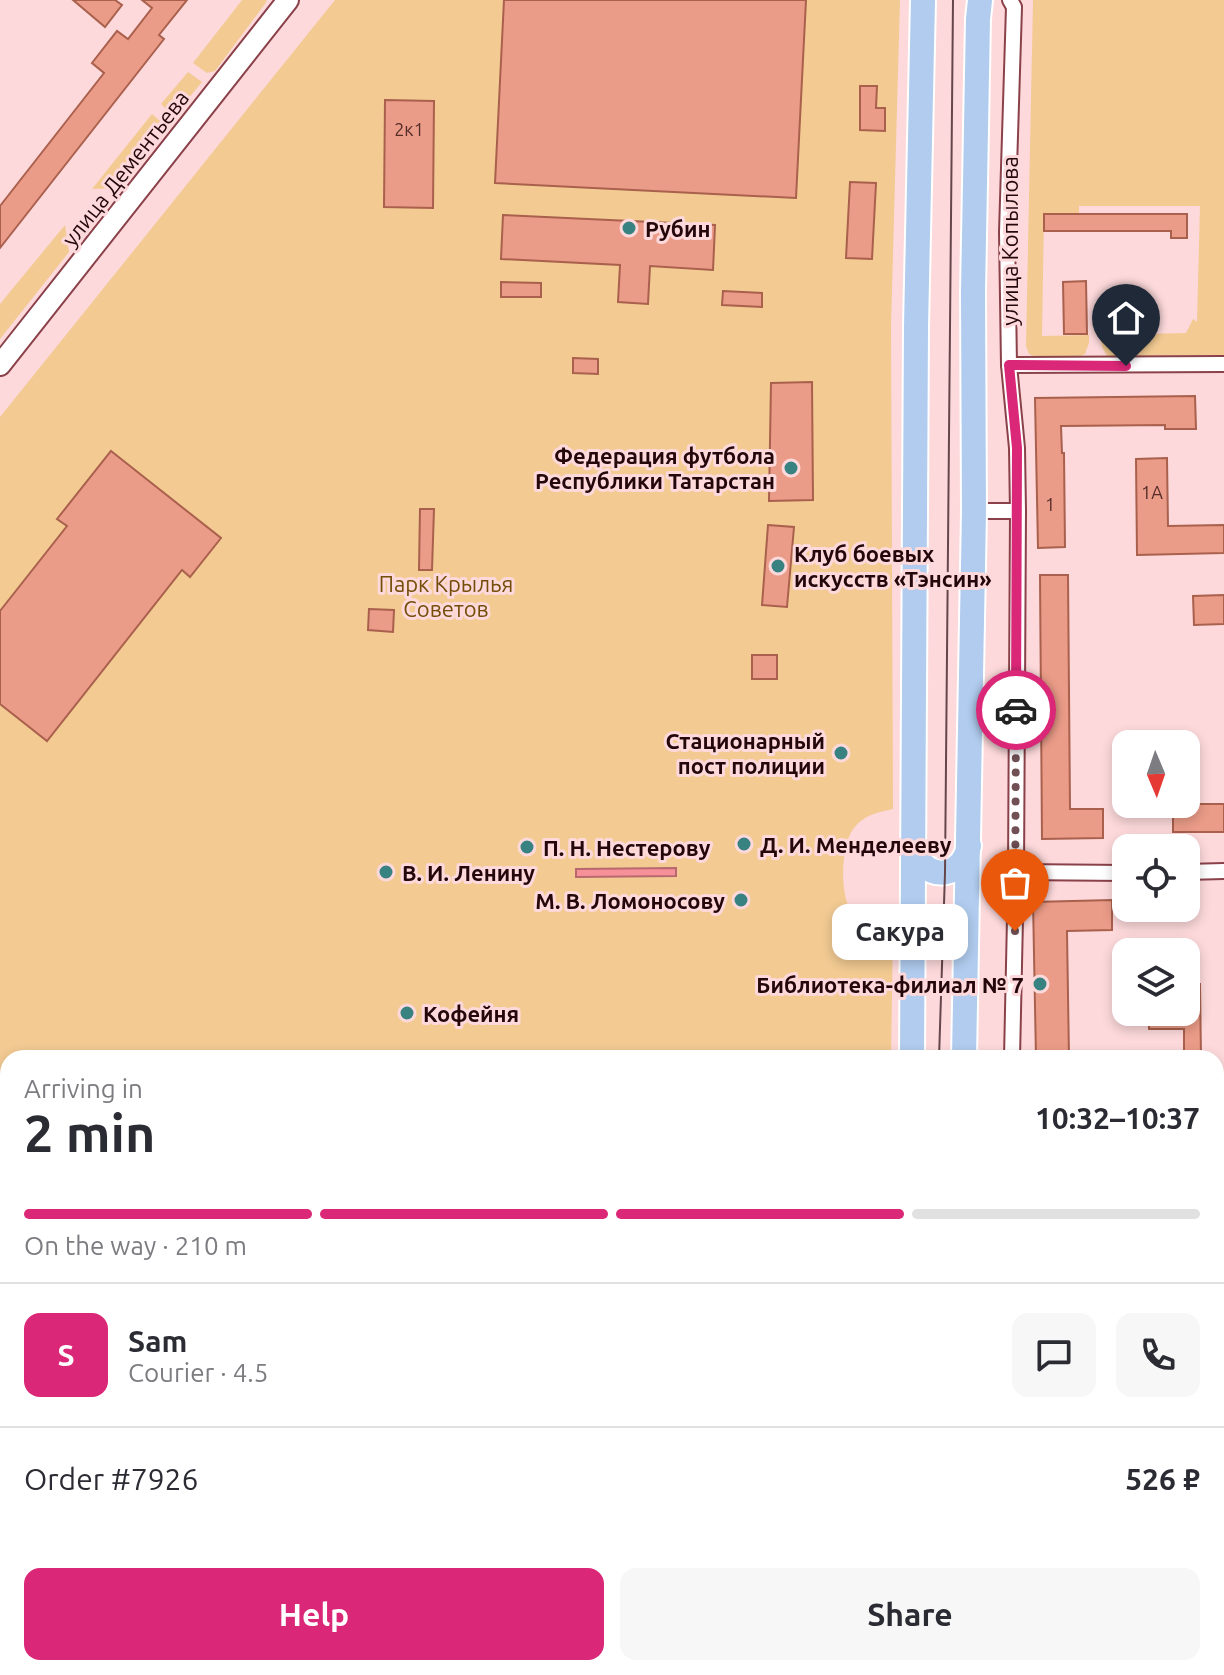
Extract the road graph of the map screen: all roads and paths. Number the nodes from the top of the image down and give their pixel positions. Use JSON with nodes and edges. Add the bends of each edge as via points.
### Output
{"nodes":[{"id":1,"x":288,"y":0,"type":"edge"},
{"id":2,"x":923,"y":0,"type":"edge"},
{"id":3,"x":980,"y":0,"type":"edge"},
{"id":4,"x":1010,"y":0,"type":"edge"},
{"id":5,"x":1224,"y":364,"type":"edge"},
{"id":6,"x":0,"y":365,"type":"edge"},
{"id":7,"x":1009,"y":365,"type":"junction"},
{"id":8,"x":974,"y":511,"type":"junction"},
{"id":9,"x":1018,"y":511,"type":"junction"},
{"id":10,"x":913,"y":846,"type":"junction"},
{"id":11,"x":969,"y":846,"type":"junction"},
{"id":12,"x":1224,"y":871,"type":"edge"},
{"id":13,"x":1016,"y":872,"type":"junction"},
{"id":14,"x":1200,"y":872,"type":"edge"},
{"id":15,"x":1112,"y":873,"type":"edge"},
{"id":16,"x":912,"y":1050,"type":"edge"},
{"id":17,"x":964,"y":1050,"type":"edge"},
{"id":18,"x":1012,"y":1050,"type":"edge"}],
"edges":[{"from":1,"to":6,"type":"main road","name":"улица Дементьева"},
{"from":2,"to":10,"type":"main road"},
{"from":3,"to":8,"type":"main road","name":"улица Копылова"},
{"from":4,"to":7,"type":"street","name":"улица Копылова","via":[[1014,7]]},
{"from":5,"to":7,"type":"street"},
{"from":7,"to":9,"type":"street","name":"улица Копылова"},
{"from":8,"to":9,"type":"street"},
{"from":8,"to":11,"type":"main road","name":"улица Копылова"},
{"from":9,"to":13,"type":"street","name":"улица Копылова"},
{"from":10,"to":11,"type":"main road","via":[[920,863],[936,873],[962,863]]},
{"from":10,"to":16,"type":"main road"},
{"from":11,"to":17,"type":"main road","name":"улица Копылова"},
{"from":12,"to":14,"type":"street"},
{"from":13,"to":15,"type":"street"},
{"from":13,"to":18,"type":"street","name":"улица Копылова"}]}
